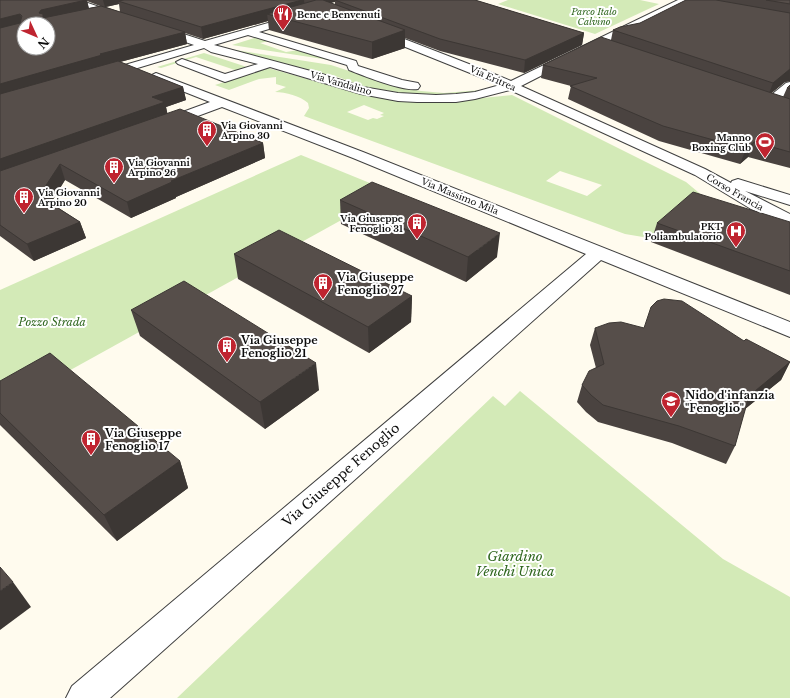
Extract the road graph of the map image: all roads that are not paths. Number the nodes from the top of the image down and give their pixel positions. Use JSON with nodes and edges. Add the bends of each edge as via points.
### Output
{"nodes":[{"id":1,"x":70,"y":0,"type":"edge"},
{"id":2,"x":687,"y":1,"type":"edge"},
{"id":3,"x":119,"y":8,"type":"dead end"},
{"id":4,"x":104,"y":12,"type":"junction"},
{"id":5,"x":304,"y":16,"type":"edge"},
{"id":6,"x":83,"y":17,"type":"edge"},
{"id":7,"x":132,"y":21,"type":"edge"},
{"id":8,"x":147,"y":26,"type":"edge"},
{"id":9,"x":368,"y":28,"type":"edge"},
{"id":10,"x":248,"y":32,"type":"junction"},
{"id":11,"x":585,"y":38,"type":"dead end"},
{"id":12,"x":599,"y":42,"type":"junction"},
{"id":13,"x":205,"y":44,"type":"junction"},
{"id":14,"x":614,"y":48,"type":"edge"},
{"id":15,"x":288,"y":56,"type":"dead end"},
{"id":16,"x":271,"y":59,"type":"junction"},
{"id":17,"x":182,"y":62,"type":"dead end"},
{"id":18,"x":128,"y":67,"type":"junction"},
{"id":19,"x":353,"y":68,"type":"junction"},
{"id":20,"x":93,"y":77,"type":"edge"},
{"id":21,"x":511,"y":86,"type":"junction"},
{"id":22,"x":790,"y":86,"type":"edge"},
{"id":23,"x":222,"y":102,"type":"junction"},
{"id":24,"x":784,"y":108,"type":"edge"},
{"id":25,"x":149,"y":129,"type":"edge"},
{"id":26,"x":700,"y":172,"type":"junction"},
{"id":27,"x":790,"y":200,"type":"edge"},
{"id":28,"x":790,"y":221,"type":"edge"},
{"id":29,"x":599,"y":252,"type":"junction"},
{"id":30,"x":790,"y":330,"type":"edge"},
{"id":31,"x":84,"y":698,"type":"edge"}],
"edges":[{"from":1,"to":4,"type":"street"},
{"from":2,"to":12,"type":"street"},
{"from":3,"to":4,"type":"street"},
{"from":4,"to":6,"type":"street"},
{"from":4,"to":7,"type":"street"},
{"from":5,"to":10,"type":"street"},
{"from":8,"to":13,"type":"street","name":"Via Vandalino"},
{"from":9,"to":21,"type":"street","name":"Via Eritrea"},
{"from":10,"to":13,"type":"street"},
{"from":10,"to":19,"type":"street","name":"Via Vandalino","via":[[352,63]]},
{"from":11,"to":12,"type":"street"},
{"from":12,"to":14,"type":"street"},
{"from":12,"to":21,"type":"street"},
{"from":13,"to":16,"type":"street","name":"Via Vandalino","via":[[215,50]]},
{"from":13,"to":18,"type":"street"},
{"from":15,"to":19,"type":"street","name":"Via Vandalino"},
{"from":16,"to":17,"type":"street","via":[[225,78]]},
{"from":16,"to":21,"type":"street","name":"Via Vandalino","via":[[361,90],[398,96],[460,97],[495,92]]},
{"from":18,"to":20,"type":"street"},
{"from":18,"to":23,"type":"street","name":"Via Massimo Mila"},
{"from":19,"to":21,"type":"street","name":"Via Vandalino","via":[[427,89]]},
{"from":21,"to":26,"type":"street","name":"Via Eritrea"},
{"from":22,"to":24,"type":"street","via":[[767,102]]},
{"from":23,"to":25,"type":"street"},
{"from":23,"to":29,"type":"street","name":"Via Massimo Mila"},
{"from":26,"to":27,"type":"street","name":"Corso Francia"},
{"from":26,"to":28,"type":"street","name":"Corso Francia"},
{"from":29,"to":30,"type":"street","name":"Via Massimo Mila"},
{"from":29,"to":31,"type":"street","name":"Via Giuseppe Fenoglio"}]}
